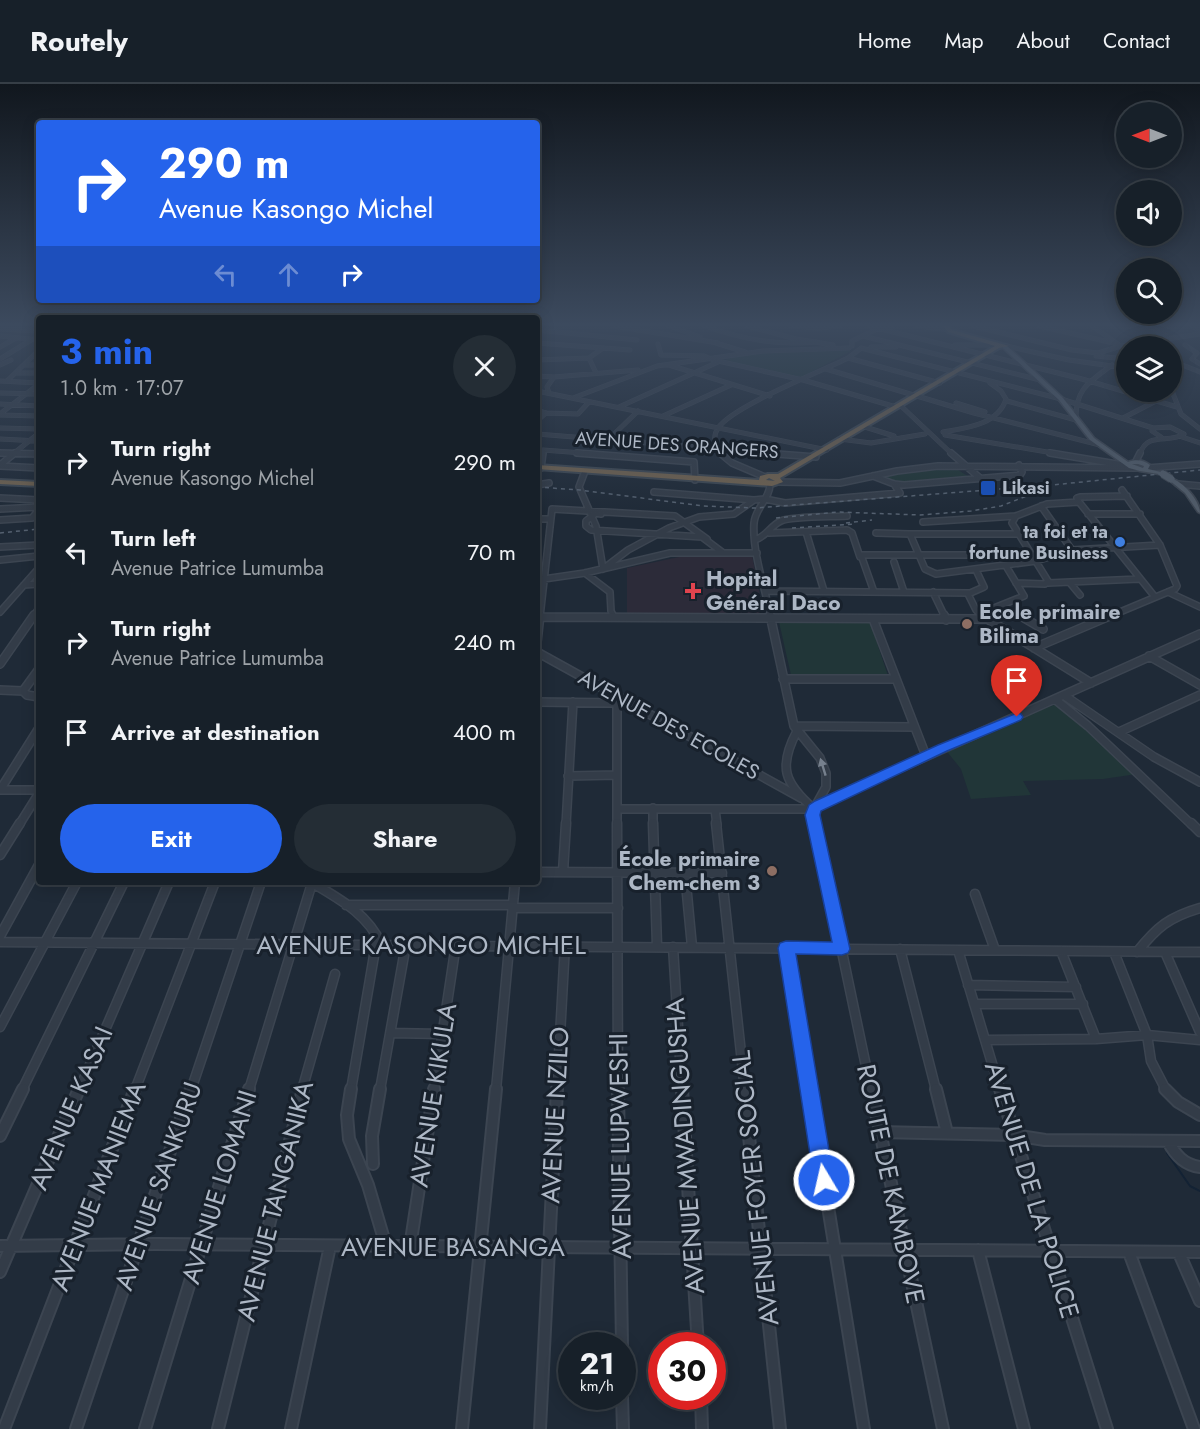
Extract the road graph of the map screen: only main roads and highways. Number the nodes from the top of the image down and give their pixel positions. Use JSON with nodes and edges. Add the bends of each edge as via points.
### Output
{"nodes":[{"id":1,"x":926,"y":389,"type":"edge"},
{"id":2,"x":1050,"y":389,"type":"edge"},
{"id":3,"x":901,"y":405,"type":"junction"},
{"id":4,"x":841,"y":440,"type":"junction"},
{"id":5,"x":540,"y":468,"type":"edge"},
{"id":6,"x":0,"y":482,"type":"edge"},
{"id":7,"x":36,"y":483,"type":"edge"},
{"id":8,"x":1200,"y":512,"type":"edge"}],
"edges":[{"from":1,"to":3,"type":"highway"},
{"from":2,"to":8,"type":"main road","bridge":true,"via":[[1092,439],[1132,464],[1171,479]]},
{"from":3,"to":4,"type":"highway"},
{"from":3,"to":4,"type":"highway"},
{"from":4,"to":5,"type":"highway","via":[[771,480],[695,480]]},
{"from":6,"to":7,"type":"highway"}]}
